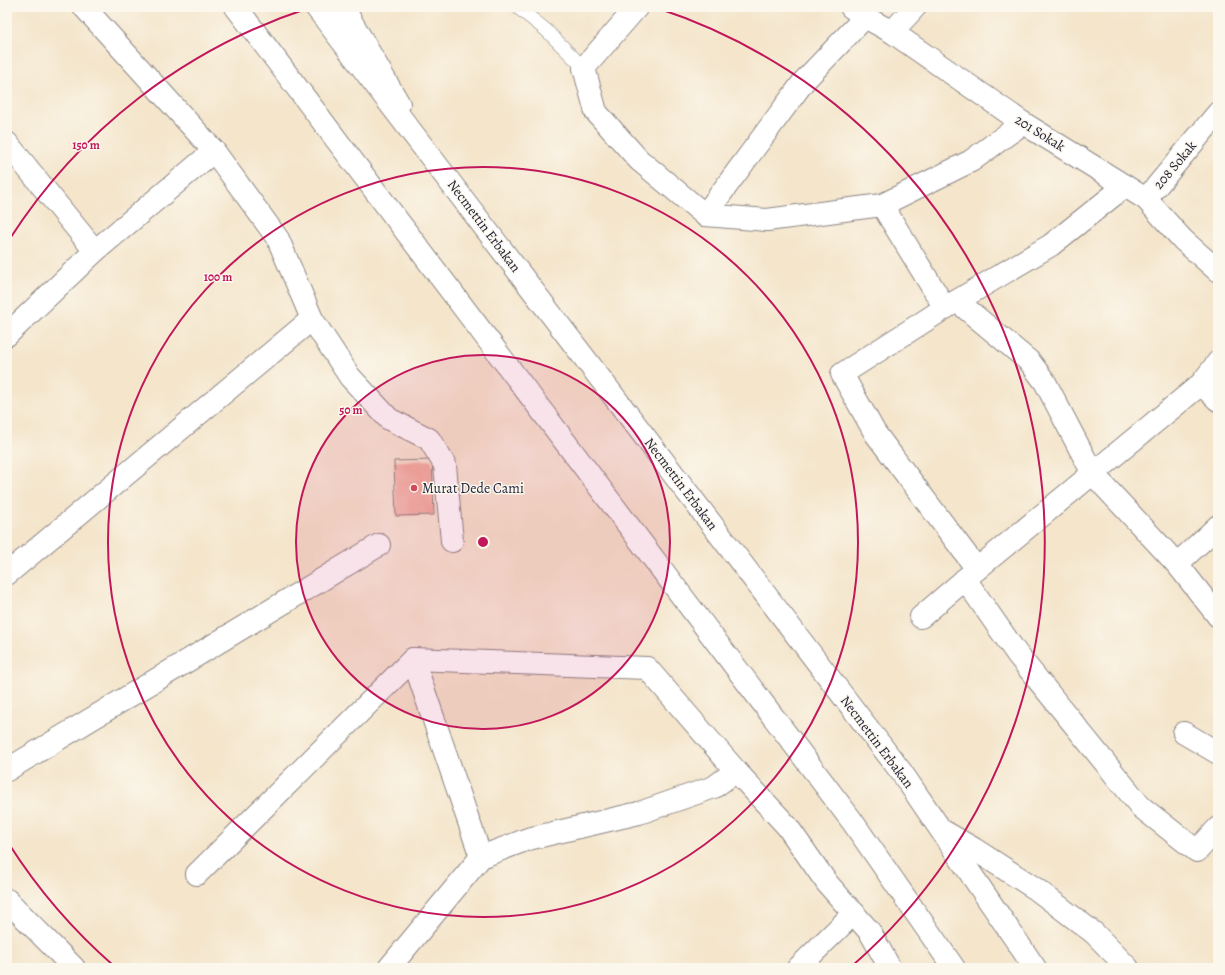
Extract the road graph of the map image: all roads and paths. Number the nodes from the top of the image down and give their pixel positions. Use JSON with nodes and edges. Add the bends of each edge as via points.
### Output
{"nodes":[{"id":1,"x":84,"y":7,"type":"edge"},
{"id":2,"x":236,"y":7,"type":"edge"},
{"id":3,"x":316,"y":7,"type":"edge"},
{"id":4,"x":343,"y":7,"type":"edge"},
{"id":5,"x":517,"y":7,"type":"edge"},
{"id":6,"x":637,"y":7,"type":"edge"},
{"id":7,"x":915,"y":7,"type":"edge"},
{"id":8,"x":858,"y":12,"type":"edge"},
{"id":9,"x":892,"y":32,"type":"junction"},
{"id":10,"x":584,"y":68,"type":"junction"},
{"id":11,"x":1218,"y":114,"type":"edge"},
{"id":12,"x":1023,"y":123,"type":"junction"},
{"id":13,"x":7,"y":143,"type":"edge"},
{"id":14,"x":214,"y":151,"type":"junction"},
{"id":15,"x":427,"y":152,"type":"junction"},
{"id":16,"x":1125,"y":186,"type":"junction"},
{"id":17,"x":1146,"y":199,"type":"junction"},
{"id":18,"x":882,"y":205,"type":"junction"},
{"id":19,"x":705,"y":214,"type":"junction"},
{"id":20,"x":95,"y":252,"type":"junction"},
{"id":21,"x":1218,"y":271,"type":"edge"},
{"id":22,"x":951,"y":305,"type":"junction"},
{"id":23,"x":312,"y":319,"type":"junction"},
{"id":24,"x":7,"y":335,"type":"edge"},
{"id":25,"x":1218,"y":362,"type":"edge"},
{"id":26,"x":1201,"y":384,"type":"junction"},
{"id":27,"x":1218,"y":400,"type":"edge"},
{"id":28,"x":1093,"y":474,"type":"junction"},
{"id":29,"x":1218,"y":526,"type":"edge"},
{"id":30,"x":452,"y":541,"type":"dead end"},
{"id":31,"x":379,"y":545,"type":"dead end"},
{"id":32,"x":1177,"y":564,"type":"junction"},
{"id":33,"x":7,"y":574,"type":"edge"},
{"id":34,"x":971,"y":574,"type":"junction"},
{"id":35,"x":921,"y":616,"type":"dead end"},
{"id":36,"x":1218,"y":616,"type":"edge"},
{"id":37,"x":413,"y":659,"type":"junction"},
{"id":38,"x":1184,"y":733,"type":"dead end"},
{"id":39,"x":1218,"y":753,"type":"edge"},
{"id":40,"x":7,"y":770,"type":"edge"},
{"id":41,"x":736,"y":771,"type":"junction"},
{"id":42,"x":1218,"y":828,"type":"edge"},
{"id":43,"x":941,"y":830,"type":"junction"},
{"id":44,"x":481,"y":857,"type":"junction"},
{"id":45,"x":197,"y":874,"type":"dead end"},
{"id":46,"x":7,"y":900,"type":"edge"},
{"id":47,"x":854,"y":913,"type":"junction"},
{"id":48,"x":74,"y":968,"type":"edge"},
{"id":49,"x":389,"y":968,"type":"edge"},
{"id":50,"x":798,"y":968,"type":"edge"},
{"id":51,"x":890,"y":968,"type":"edge"},
{"id":52,"x":954,"y":968,"type":"edge"},
{"id":53,"x":1035,"y":968,"type":"edge"},
{"id":54,"x":1128,"y":968,"type":"edge"}],
"edges":[{"from":1,"to":14,"type":"street"},
{"from":2,"to":52,"type":"street","via":[[852,821]]},
{"from":3,"to":15,"type":"street","name":"Necmettin Erbakan"},
{"from":4,"to":15,"type":"street"},
{"from":5,"to":10,"type":"lane","via":[[546,30]]},
{"from":6,"to":10,"type":"street"},
{"from":7,"to":9,"type":"street"},
{"from":8,"to":9,"type":"street","name":"201 Sokak"},
{"from":8,"to":19,"type":"street"},
{"from":9,"to":12,"type":"street","name":"201 Sokak"},
{"from":10,"to":19,"type":"street","via":[[596,112],[639,160]]},
{"from":11,"to":17,"type":"street","name":"208 Sokak"},
{"from":12,"to":16,"type":"street","name":"201 Sokak"},
{"from":12,"to":18,"type":"street","via":[[971,160]]},
{"from":13,"to":20,"type":"street"},
{"from":14,"to":20,"type":"street"},
{"from":14,"to":23,"type":"street","via":[[278,239]]},
{"from":15,"to":43,"type":"street","name":"Necmettin Erbakan","via":[[902,773]]},
{"from":16,"to":17,"type":"street","name":"201 Sokak"},
{"from":16,"to":22,"type":"street","via":[[1051,245]]},
{"from":17,"to":21,"type":"street","name":"201 Sokak","via":[[1183,240]]},
{"from":18,"to":19,"type":"street","via":[[767,220]]},
{"from":18,"to":22,"type":"street"},
{"from":20,"to":24,"type":"street"},
{"from":22,"to":28,"type":"street","via":[[1030,362],[1045,382]]},
{"from":22,"to":34,"type":"street","via":[[842,374],[875,433]]},
{"from":23,"to":30,"type":"street","via":[[350,377],[390,419],[428,439],[437,452],[445,465]]},
{"from":23,"to":33,"type":"street"},
{"from":25,"to":26,"type":"street"},
{"from":26,"to":27,"type":"street"},
{"from":26,"to":28,"type":"street"},
{"from":28,"to":32,"type":"street"},
{"from":28,"to":34,"type":"street"},
{"from":29,"to":32,"type":"street"},
{"from":31,"to":40,"type":"street"},
{"from":32,"to":36,"type":"street"},
{"from":34,"to":35,"type":"street"},
{"from":34,"to":42,"type":"street","via":[[1017,654],[1140,807],[1197,851]]},
{"from":37,"to":41,"type":"street","via":[[647,668]]},
{"from":37,"to":44,"type":"street"},
{"from":37,"to":45,"type":"street"},
{"from":38,"to":39,"type":"street"},
{"from":41,"to":44,"type":"street","via":[[714,787],[639,813],[528,839]]},
{"from":41,"to":47,"type":"street","via":[[787,826],[826,883]]},
{"from":43,"to":53,"type":"street","name":"Necmettin Erbakan"},
{"from":43,"to":54,"type":"street","via":[[1036,889],[1094,933]]},
{"from":44,"to":49,"type":"street"},
{"from":46,"to":48,"type":"street"},
{"from":47,"to":50,"type":"street"},
{"from":47,"to":51,"type":"street","via":[[870,932]]}]}
